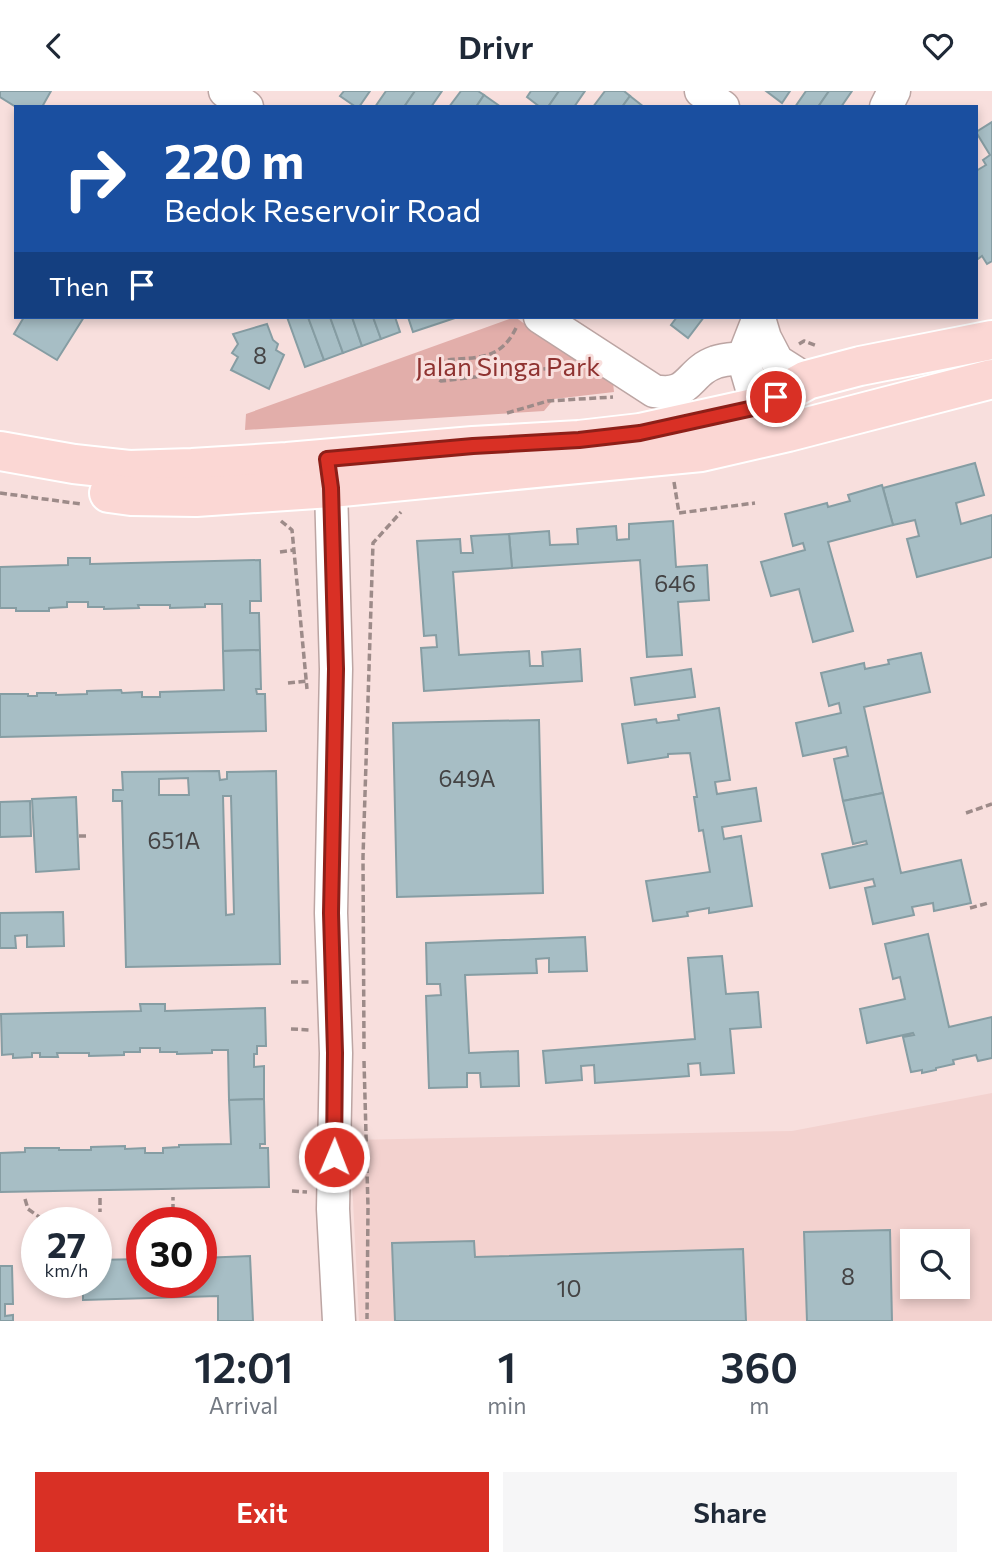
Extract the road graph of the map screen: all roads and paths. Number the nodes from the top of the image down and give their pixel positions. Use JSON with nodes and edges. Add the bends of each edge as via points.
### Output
{"nodes":[{"id":1,"x":225,"y":91,"type":"edge"},
{"id":2,"x":701,"y":91,"type":"edge"},
{"id":3,"x":244,"y":105,"type":"edge"},
{"id":4,"x":720,"y":105,"type":"edge"},
{"id":5,"x":758,"y":319,"type":"edge"},
{"id":6,"x":760,"y":319,"type":"edge"},
{"id":7,"x":529,"y":320,"type":"edge"},
{"id":8,"x":992,"y":340,"type":"edge"},
{"id":9,"x":743,"y":358,"type":"junction"},
{"id":10,"x":609,"y":362,"type":"junction"},
{"id":11,"x":435,"y":372,"type":"junction"},
{"id":12,"x":427,"y":373,"type":"dead end"},
{"id":13,"x":992,"y":379,"type":"edge"},
{"id":14,"x":807,"y":380,"type":"junction"},
{"id":15,"x":625,"y":397,"type":"dead end"},
{"id":16,"x":500,"y":415,"type":"dead end"},
{"id":17,"x":762,"y":422,"type":"junction"},
{"id":18,"x":0,"y":451,"type":"edge"},
{"id":19,"x":329,"y":473,"type":"junction"},
{"id":20,"x":0,"y":476,"type":"edge"},
{"id":21,"x":674,"y":478,"type":"dead end"},
{"id":22,"x":0,"y":493,"type":"edge"},
{"id":23,"x":755,"y":503,"type":"dead end"},
{"id":24,"x":85,"y":504,"type":"dead end"},
{"id":25,"x":277,"y":518,"type":"dead end"},
{"id":26,"x":393,"y":522,"type":"dead end"},
{"id":27,"x":294,"y":549,"type":"junction"},
{"id":28,"x":280,"y":552,"type":"dead end"},
{"id":29,"x":307,"y":681,"type":"junction"},
{"id":30,"x":288,"y":683,"type":"dead end"},
{"id":31,"x":308,"y":694,"type":"dead end"},
{"id":32,"x":992,"y":804,"type":"edge"},
{"id":33,"x":966,"y":813,"type":"dead end"},
{"id":34,"x":79,"y":836,"type":"dead end"},
{"id":35,"x":88,"y":836,"type":"dead end"},
{"id":36,"x":988,"y":903,"type":"dead end"},
{"id":37,"x":970,"y":908,"type":"dead end"},
{"id":38,"x":291,"y":982,"type":"dead end"},
{"id":39,"x":314,"y":982,"type":"dead end"},
{"id":40,"x":291,"y":1029,"type":"dead end"},
{"id":41,"x":308,"y":1030,"type":"dead end"},
{"id":42,"x":292,"y":1191,"type":"dead end"},
{"id":43,"x":299,"y":1191,"type":"dead end"},
{"id":44,"x":173,"y":1197,"type":"dead end"},
{"id":45,"x":100,"y":1198,"type":"dead end"},
{"id":46,"x":25,"y":1199,"type":"dead end"},
{"id":47,"x":27,"y":1207,"type":"edge"},
{"id":48,"x":100,"y":1207,"type":"edge"},
{"id":49,"x":173,"y":1207,"type":"edge"},
{"id":50,"x":339,"y":1321,"type":"edge"},
{"id":51,"x":368,"y":1321,"type":"edge"}],
"edges":[{"from":1,"to":3,"type":"street"},
{"from":2,"to":4,"type":"street"},
{"from":5,"to":9,"type":"street"},
{"from":6,"to":14,"type":"street","via":[[777,361]]},
{"from":7,"to":10,"type":"street"},
{"from":7,"to":11,"type":"path","via":[[496,352],[434,362]]},
{"from":8,"to":14,"type":"main road"},
{"from":9,"to":10,"type":"street","via":[[715,362],[680,390],[667,393],[654,391]]},
{"from":9,"to":17,"type":"street"},
{"from":10,"to":11,"type":"path","via":[[441,381]]},
{"from":11,"to":12,"type":"path"},
{"from":13,"to":17,"type":"main road"},
{"from":14,"to":17,"type":"main road"},
{"from":15,"to":16,"type":"path","via":[[548,401]]},
{"from":17,"to":19,"type":"main road","via":[[473,446]]},
{"from":18,"to":19,"type":"main road","via":[[129,470]]},
{"from":19,"to":20,"type":"main road","via":[[196,496],[131,496]]},
{"from":19,"to":50,"type":"street","via":[[336,669],[331,913],[333,1209]]},
{"from":21,"to":23,"type":"path","via":[[679,513]]},
{"from":22,"to":24,"type":"path"},
{"from":25,"to":27,"type":"path","via":[[292,530]]},
{"from":26,"to":51,"type":"path","via":[[373,543],[363,857]]},
{"from":27,"to":28,"type":"path"},
{"from":27,"to":29,"type":"path"},
{"from":29,"to":30,"type":"path"},
{"from":29,"to":31,"type":"path"},
{"from":32,"to":33,"type":"path"},
{"from":34,"to":35,"type":"path"},
{"from":36,"to":37,"type":"path"},
{"from":38,"to":39,"type":"path"},
{"from":40,"to":41,"type":"path"},
{"from":42,"to":43,"type":"path"},
{"from":44,"to":49,"type":"path"},
{"from":45,"to":48,"type":"path"},
{"from":46,"to":47,"type":"path"}]}
